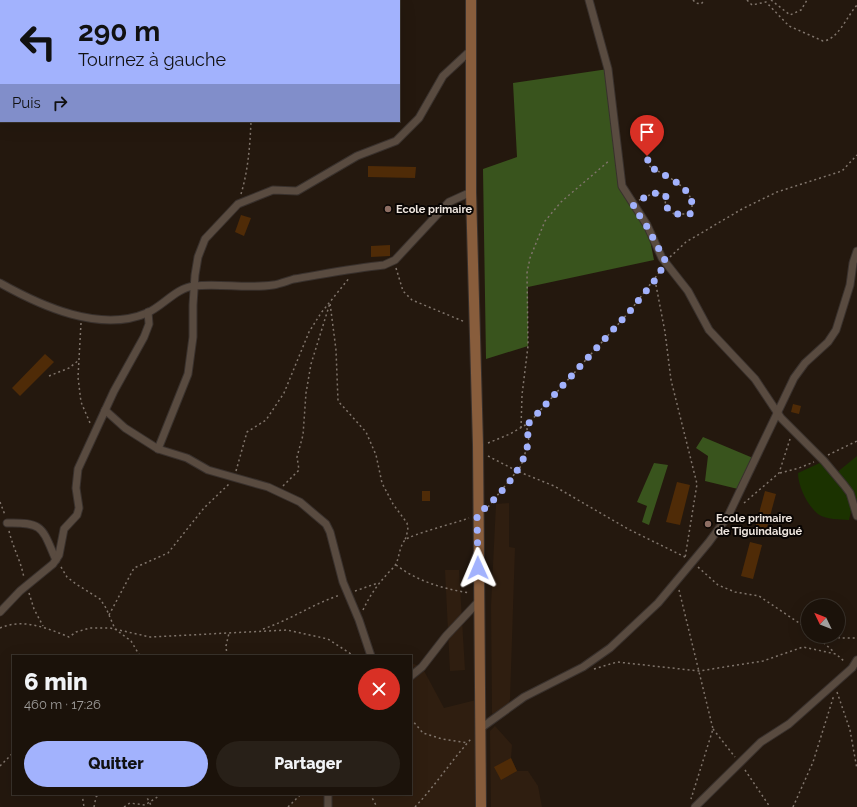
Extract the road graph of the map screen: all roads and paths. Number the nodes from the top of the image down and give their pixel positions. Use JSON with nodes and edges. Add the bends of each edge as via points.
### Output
{"nodes":[{"id":1,"x":471,"y":0,"type":"edge"},
{"id":2,"x":589,"y":0,"type":"edge"},
{"id":3,"x":693,"y":0,"type":"edge"},
{"id":4,"x":705,"y":0,"type":"edge"},
{"id":5,"x":747,"y":0,"type":"edge"},
{"id":6,"x":771,"y":0,"type":"edge"},
{"id":7,"x":808,"y":0,"type":"edge"},
{"id":8,"x":857,"y":5,"type":"edge"},
{"id":9,"x":472,"y":50,"type":"junction"},
{"id":10,"x":251,"y":122,"type":"edge"},
{"id":11,"x":658,"y":135,"type":"dead end"},
{"id":12,"x":619,"y":152,"type":"junction"},
{"id":13,"x":857,"y":155,"type":"edge"},
{"id":14,"x":471,"y":192,"type":"junction"},
{"id":15,"x":238,"y":204,"type":"junction"},
{"id":16,"x":633,"y":206,"type":"junction"},
{"id":17,"x":857,"y":251,"type":"edge"},
{"id":18,"x":394,"y":260,"type":"junction"},
{"id":19,"x":666,"y":262,"type":"junction"},
{"id":20,"x":356,"y":268,"type":"junction"},
{"id":21,"x":655,"y":280,"type":"junction"},
{"id":22,"x":0,"y":283,"type":"edge"},
{"id":23,"x":194,"y":286,"type":"junction"},
{"id":24,"x":330,"y":303,"type":"junction"},
{"id":25,"x":148,"y":312,"type":"junction"},
{"id":26,"x":82,"y":317,"type":"junction"},
{"id":27,"x":475,"y":327,"type":"junction"},
{"id":28,"x":80,"y":358,"type":"junction"},
{"id":29,"x":49,"y":376,"type":"dead end"},
{"id":30,"x":105,"y":410,"type":"junction"},
{"id":31,"x":778,"y":413,"type":"junction"},
{"id":32,"x":528,"y":424,"type":"junction"},
{"id":33,"x":521,"y":428,"type":"junction"},
{"id":34,"x":791,"y":429,"type":"junction"},
{"id":35,"x":95,"y":434,"type":"junction"},
{"id":36,"x":158,"y":449,"type":"junction"},
{"id":37,"x":478,"y":450,"type":"junction"},
{"id":38,"x":517,"y":471,"type":"junction"},
{"id":39,"x":235,"y":477,"type":"junction"},
{"id":40,"x":277,"y":491,"type":"junction"},
{"id":41,"x":0,"y":502,"type":"edge"},
{"id":42,"x":740,"y":506,"type":"dead end"},
{"id":43,"x":477,"y":515,"type":"junction"},
{"id":44,"x":857,"y":516,"type":"edge"},
{"id":45,"x":7,"y":523,"type":"junction"},
{"id":46,"x":405,"y":540,"type":"junction"},
{"id":47,"x":685,"y":557,"type":"junction"},
{"id":48,"x":56,"y":560,"type":"junction"},
{"id":49,"x":693,"y":562,"type":"junction"},
{"id":50,"x":682,"y":564,"type":"dead end"},
{"id":51,"x":396,"y":565,"type":"junction"},
{"id":52,"x":677,"y":579,"type":"junction"},
{"id":53,"x":378,"y":583,"type":"junction"},
{"id":54,"x":27,"y":585,"type":"junction"},
{"id":55,"x":347,"y":593,"type":"junction"},
{"id":56,"x":479,"y":598,"type":"junction"},
{"id":57,"x":0,"y":612,"type":"edge"},
{"id":58,"x":109,"y":615,"type":"junction"},
{"id":59,"x":359,"y":620,"type":"junction"},
{"id":60,"x":801,"y":624,"type":"edge"},
{"id":61,"x":44,"y":627,"type":"junction"},
{"id":62,"x":0,"y":628,"type":"edge"},
{"id":63,"x":115,"y":629,"type":"junction"},
{"id":64,"x":261,"y":630,"type":"junction"},
{"id":65,"x":229,"y":633,"type":"junction"},
{"id":66,"x":845,"y":638,"type":"edge"},
{"id":67,"x":857,"y":638,"type":"edge"},
{"id":68,"x":824,"y":643,"type":"edge"},
{"id":69,"x":836,"y":654,"type":"junction"},
{"id":70,"x":138,"y":655,"type":"edge"},
{"id":71,"x":227,"y":655,"type":"edge"},
{"id":72,"x":352,"y":655,"type":"edge"},
{"id":73,"x":371,"y":655,"type":"edge"},
{"id":74,"x":857,"y":660,"type":"edge"},
{"id":75,"x":852,"y":668,"type":"junction"},
{"id":76,"x":588,"y":671,"type":"dead end"},
{"id":77,"x":699,"y":671,"type":"junction"},
{"id":78,"x":412,"y":675,"type":"edge"},
{"id":79,"x":412,"y":721,"type":"edge"},
{"id":80,"x":481,"y":728,"type":"junction"},
{"id":81,"x":468,"y":743,"type":"junction"},
{"id":82,"x":12,"y":754,"type":"edge"},
{"id":83,"x":0,"y":766,"type":"edge"},
{"id":84,"x":857,"y":769,"type":"edge"},
{"id":85,"x":82,"y":795,"type":"edge"},
{"id":86,"x":98,"y":795,"type":"edge"},
{"id":87,"x":146,"y":795,"type":"edge"},
{"id":88,"x":161,"y":795,"type":"edge"},
{"id":89,"x":300,"y":795,"type":"edge"},
{"id":90,"x":328,"y":795,"type":"edge"},
{"id":91,"x":371,"y":795,"type":"edge"},
{"id":92,"x":691,"y":800,"type":"dead end"},
{"id":93,"x":150,"y":803,"type":"junction"},
{"id":94,"x":84,"y":807,"type":"edge"},
{"id":95,"x":94,"y":807,"type":"edge"},
{"id":96,"x":124,"y":807,"type":"edge"},
{"id":97,"x":152,"y":807,"type":"edge"},
{"id":98,"x":288,"y":807,"type":"edge"},
{"id":99,"x":328,"y":807,"type":"edge"},
{"id":100,"x":377,"y":807,"type":"edge"},
{"id":101,"x":415,"y":807,"type":"edge"},
{"id":102,"x":481,"y":807,"type":"edge"},
{"id":103,"x":695,"y":807,"type":"edge"},
{"id":104,"x":793,"y":807,"type":"edge"}],
"edges":[{"from":1,"to":9,"type":"street"},
{"from":2,"to":12,"type":"street","via":[[608,69]]},
{"from":3,"to":4,"type":"path","via":[[701,4]]},
{"from":5,"to":8,"type":"path","via":[[752,5],[766,2],[789,26],[823,41],[828,41],[834,36]]},
{"from":6,"to":7,"type":"path","via":[[790,15],[801,10]]},
{"from":9,"to":14,"type":"street"},
{"from":9,"to":15,"type":"street","via":[[443,76],[419,118],[396,141],[357,156],[297,191],[273,190]]},
{"from":10,"to":15,"type":"path","via":[[245,182]]},
{"from":11,"to":16,"type":"path","via":[[647,156],[649,166],[684,187],[692,202],[690,214],[674,214],[665,206],[666,195],[661,193],[654,193]]},
{"from":12,"to":16,"type":"street","via":[[622,186]]},
{"from":12,"to":33,"type":"path","via":[[561,202],[545,221],[530,258],[527,273],[528,346]]},
{"from":13,"to":19,"type":"path","via":[[842,171],[777,192],[742,209],[686,242]]},
{"from":14,"to":18,"type":"street","via":[[449,202]]},
{"from":14,"to":27,"type":"street"},
{"from":15,"to":23,"type":"street","via":[[205,239],[198,257]]},
{"from":16,"to":19,"type":"street"},
{"from":17,"to":31,"type":"street","via":[[836,330],[794,378]]},
{"from":18,"to":20,"type":"street","via":[[384,265]]},
{"from":18,"to":27,"type":"path","via":[[403,291],[412,300]]},
{"from":19,"to":21,"type":"path"},
{"from":19,"to":31,"type":"street","via":[[688,291],[709,330],[755,379]]},
{"from":20,"to":23,"type":"street","via":[[274,285]]},
{"from":20,"to":24,"type":"path"},
{"from":21,"to":32,"type":"path"},
{"from":21,"to":47,"type":"path","via":[[671,380],[697,484]]},
{"from":22,"to":26,"type":"street","via":[[30,299]]},
{"from":23,"to":25,"type":"street","via":[[179,292]]},
{"from":23,"to":36,"type":"street","via":[[194,337],[188,374]]},
{"from":24,"to":39,"type":"path","via":[[309,332],[284,393],[266,420],[247,432]]},
{"from":24,"to":40,"type":"path","via":[[311,364],[303,436],[297,457],[298,470],[295,476]]},
{"from":24,"to":46,"type":"path","via":[[336,350],[338,401],[366,432],[376,455],[382,483],[407,523]]},
{"from":25,"to":26,"type":"street","via":[[135,318],[108,321]]},
{"from":25,"to":30,"type":"street","via":[[147,330]]},
{"from":26,"to":28,"type":"path"},
{"from":27,"to":37,"type":"street"},
{"from":28,"to":29,"type":"path","via":[[69,368]]},
{"from":28,"to":35,"type":"path","via":[[78,377],[81,402]]},
{"from":30,"to":35,"type":"street"},
{"from":30,"to":36,"type":"street","via":[[125,428]]},
{"from":31,"to":34,"type":"street"},
{"from":31,"to":49,"type":"street","via":[[728,516]]},
{"from":32,"to":33,"type":"path"},
{"from":32,"to":38,"type":"path","via":[[529,442]]},
{"from":33,"to":37,"type":"path","via":[[489,442]]},
{"from":34,"to":42,"type":"path","via":[[790,441],[779,473]]},
{"from":34,"to":44,"type":"street","via":[[844,485],[850,493]]},
{"from":35,"to":48,"type":"street","via":[[78,469],[76,480],[80,506],[64,529]]},
{"from":36,"to":39,"type":"street","via":[[187,458],[208,470]]},
{"from":37,"to":38,"type":"path"},
{"from":37,"to":43,"type":"street"},
{"from":38,"to":43,"type":"path","via":[[490,504]]},
{"from":38,"to":47,"type":"path","via":[[554,486]]},
{"from":39,"to":40,"type":"street"},
{"from":39,"to":58,"type":"path","via":[[204,508],[171,550],[134,568]]},
{"from":40,"to":55,"type":"street","via":[[300,502],[326,524]]},
{"from":41,"to":45,"type":"path"},
{"from":43,"to":46,"type":"path"},
{"from":43,"to":56,"type":"street"},
{"from":45,"to":48,"type":"street","via":[[34,524],[45,533]]},
{"from":45,"to":54,"type":"path","via":[[13,549],[21,561]]},
{"from":46,"to":51,"type":"path"},
{"from":47,"to":50,"type":"path"},
{"from":48,"to":54,"type":"street"},
{"from":48,"to":58,"type":"path","via":[[67,577],[100,599]]},
{"from":49,"to":52,"type":"street"},
{"from":49,"to":60,"type":"path","via":[[718,585],[735,592],[759,596]]},
{"from":51,"to":53,"type":"path"},
{"from":51,"to":56,"type":"path","via":[[406,573],[429,583]]},
{"from":52,"to":77,"type":"path"},
{"from":52,"to":80,"type":"street","via":[[658,603],[610,648],[583,667],[524,698]]},
{"from":53,"to":55,"type":"path"},
{"from":53,"to":59,"type":"path"},
{"from":54,"to":57,"type":"street"},
{"from":54,"to":61,"type":"path","via":[[34,609]]},
{"from":55,"to":59,"type":"street"},
{"from":55,"to":64,"type":"path","via":[[321,602]]},
{"from":56,"to":78,"type":"street","via":[[422,667]]},
{"from":56,"to":80,"type":"street"},
{"from":58,"to":63,"type":"path"},
{"from":59,"to":73,"type":"street"},
{"from":61,"to":62,"type":"path","via":[[15,623]]},
{"from":61,"to":63,"type":"path","via":[[68,637],[90,628]]},
{"from":63,"to":65,"type":"path","via":[[150,637]]},
{"from":63,"to":70,"type":"path","via":[[131,641]]},
{"from":64,"to":65,"type":"path"},
{"from":64,"to":72,"type":"path","via":[[287,630],[328,639]]},
{"from":65,"to":71,"type":"path"},
{"from":66,"to":67,"type":"path"},
{"from":68,"to":69,"type":"path"},
{"from":69,"to":75,"type":"path"},
{"from":69,"to":77,"type":"path","via":[[803,647],[763,661]]},
{"from":74,"to":75,"type":"street"},
{"from":75,"to":103,"type":"street","via":[[789,724],[761,742]]},
{"from":76,"to":77,"type":"path","via":[[617,662]]},
{"from":77,"to":92,"type":"path","via":[[713,729]]},
{"from":79,"to":81,"type":"path","via":[[423,733]]},
{"from":80,"to":81,"type":"path"},
{"from":80,"to":102,"type":"street"},
{"from":81,"to":101,"type":"path"},
{"from":82,"to":83,"type":"path"},
{"from":84,"to":104,"type":"path","via":[[850,730],[836,688],[813,762]]},
{"from":85,"to":94,"type":"path"},
{"from":86,"to":95,"type":"path"},
{"from":87,"to":93,"type":"path"},
{"from":88,"to":93,"type":"path"},
{"from":89,"to":98,"type":"path"},
{"from":90,"to":99,"type":"street"},
{"from":91,"to":100,"type":"path"},
{"from":93,"to":96,"type":"path","via":[[130,803]]},
{"from":93,"to":97,"type":"path"}]}
